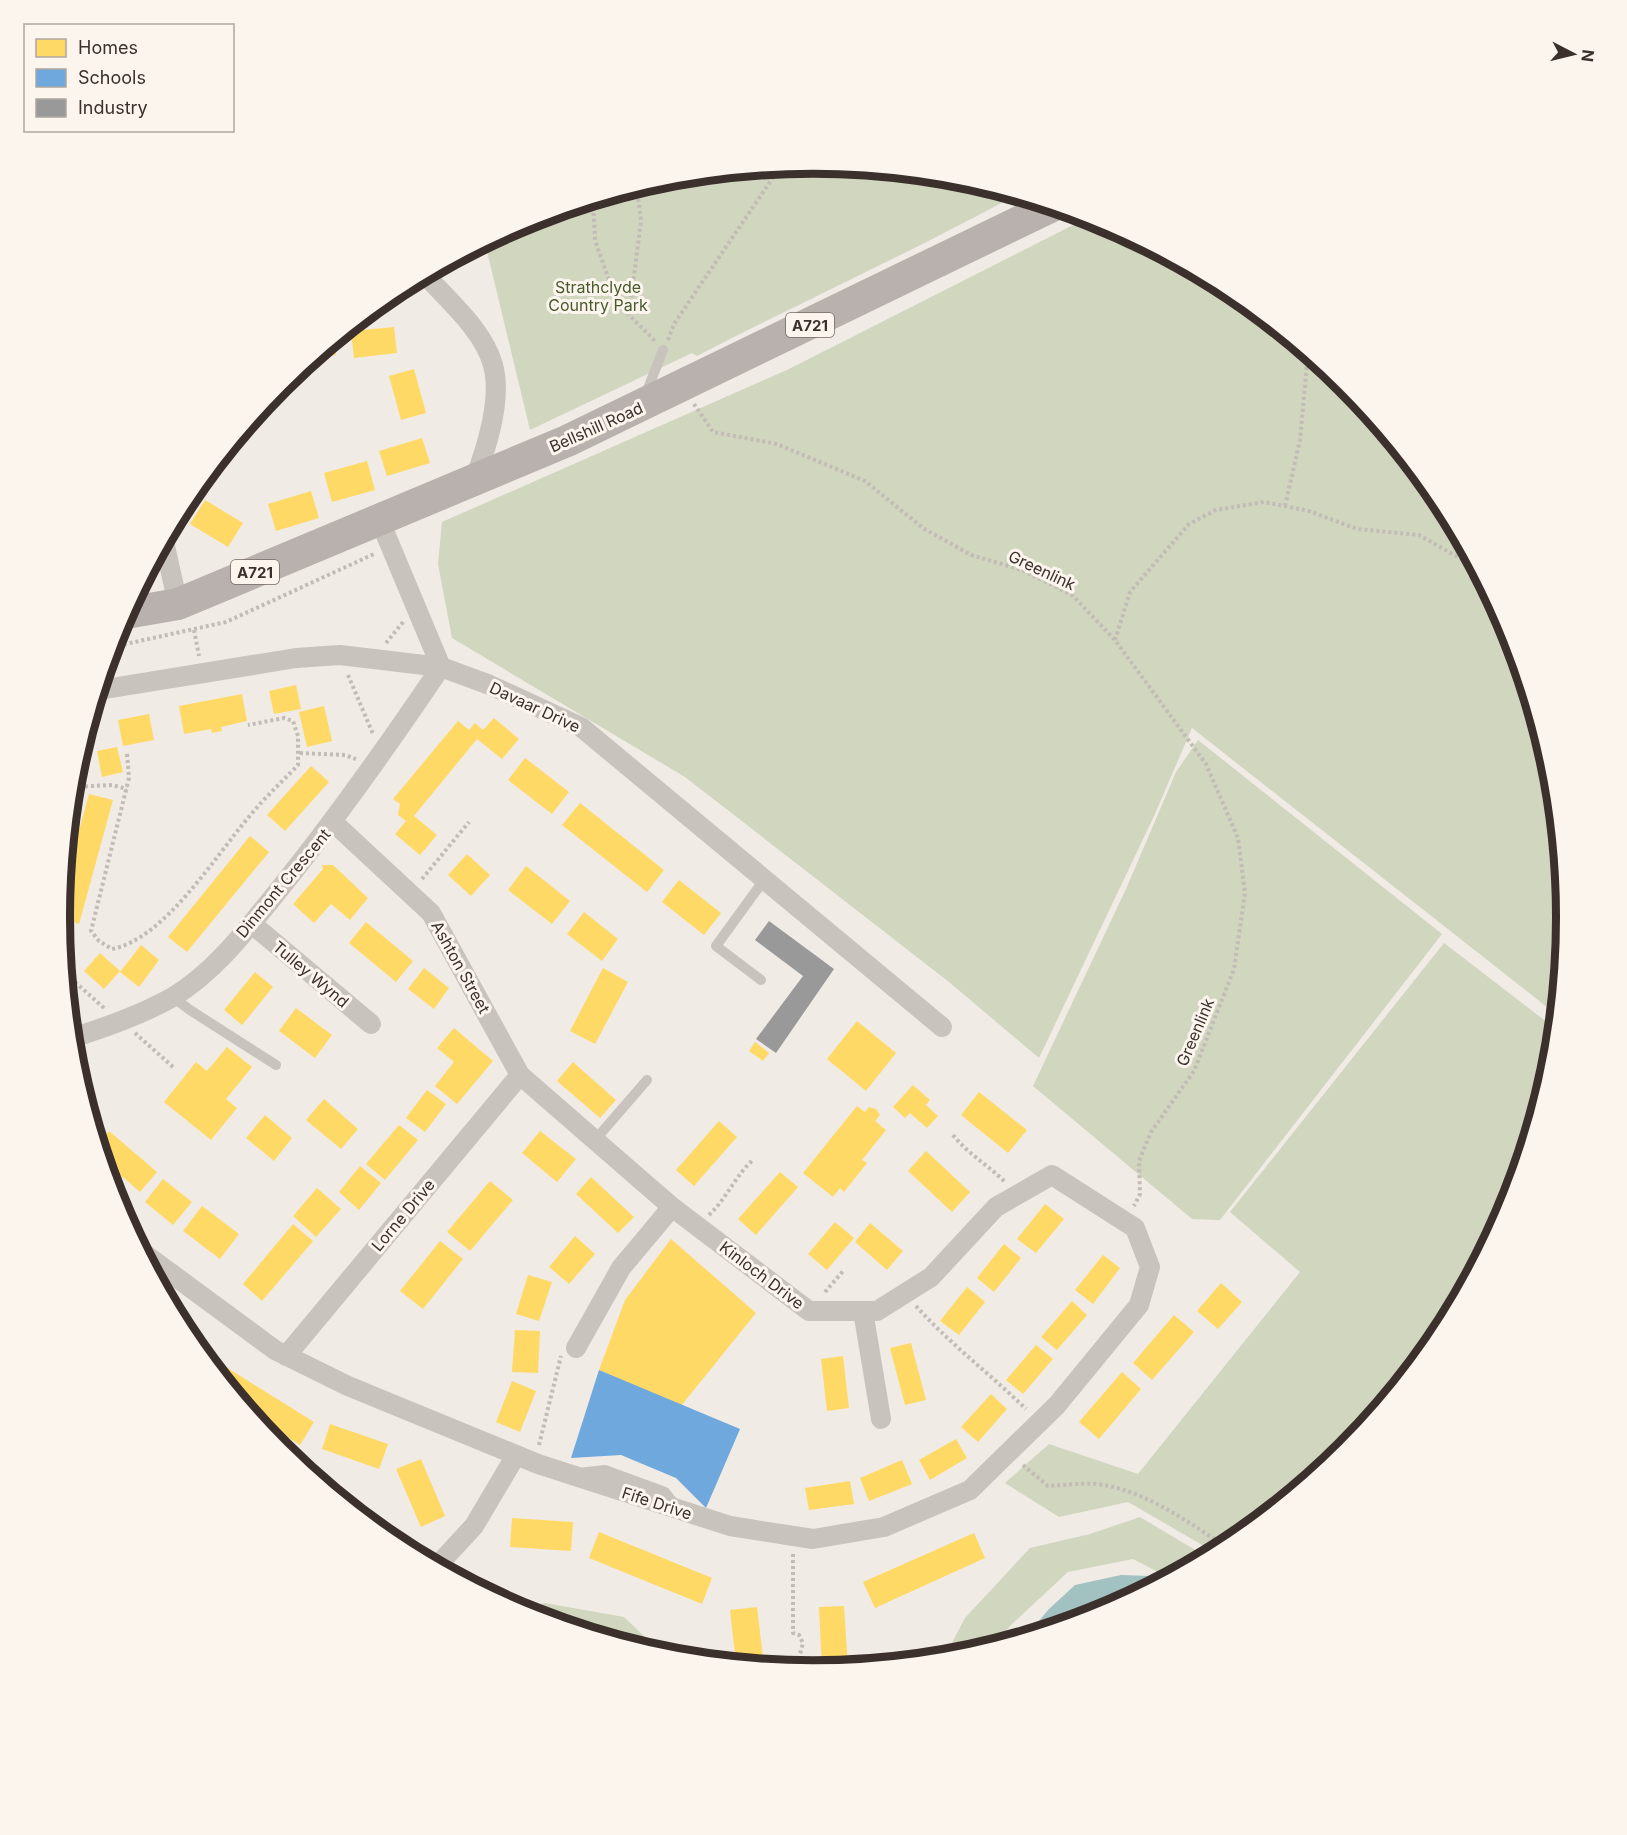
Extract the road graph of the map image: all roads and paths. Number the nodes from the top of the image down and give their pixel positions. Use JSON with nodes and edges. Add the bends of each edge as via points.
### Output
{"nodes":[{"id":1,"x":774,"y":176,"type":"edge"},
{"id":2,"x":638,"y":196,"type":"edge"},
{"id":3,"x":593,"y":208,"type":"edge"},
{"id":4,"x":1042,"y":211,"type":"edge"},
{"id":5,"x":428,"y":283,"type":"edge"},
{"id":6,"x":629,"y":315,"type":"junction"},
{"id":7,"x":663,"y":350,"type":"junction"},
{"id":8,"x":1307,"y":363,"type":"edge"},
{"id":9,"x":683,"y":387,"type":"junction"},
{"id":10,"x":640,"y":407,"type":"junction"},
{"id":11,"x":475,"y":478,"type":"junction"},
{"id":12,"x":1284,"y":506,"type":"junction"},
{"id":13,"x":386,"y":534,"type":"junction"},
{"id":14,"x":166,"y":553,"type":"edge"},
{"id":15,"x":1465,"y":561,"type":"edge"},
{"id":16,"x":414,"y":602,"type":"junction"},
{"id":17,"x":178,"y":604,"type":"junction"},
{"id":18,"x":137,"y":611,"type":"edge"},
{"id":19,"x":194,"y":630,"type":"junction"},
{"id":20,"x":1115,"y":640,"type":"junction"},
{"id":21,"x":123,"y":645,"type":"edge"},
{"id":22,"x":340,"y":655,"type":"junction"},
{"id":23,"x":374,"y":658,"type":"junction"},
{"id":24,"x":441,"y":667,"type":"junction"},
{"id":25,"x":203,"y":673,"type":"junction"},
{"id":26,"x":107,"y":689,"type":"edge"},
{"id":27,"x":248,"y":724,"type":"dead end"},
{"id":28,"x":300,"y":753,"type":"junction"},
{"id":29,"x":127,"y":754,"type":"dead end"},
{"id":30,"x":378,"y":760,"type":"junction"},
{"id":31,"x":83,"y":786,"type":"edge"},
{"id":32,"x":127,"y":789,"type":"junction"},
{"id":33,"x":333,"y":822,"type":"junction"},
{"id":34,"x":469,"y":822,"type":"dead end"},
{"id":35,"x":764,"y":880,"type":"junction"},
{"id":36,"x":410,"y":893,"type":"junction"},
{"id":37,"x":252,"y":924,"type":"junction"},
{"id":38,"x":761,"y":980,"type":"dead end"},
{"id":39,"x":173,"y":997,"type":"junction"},
{"id":40,"x":371,"y":1024,"type":"dead end"},
{"id":41,"x":942,"y":1027,"type":"dead end"},
{"id":42,"x":81,"y":1035,"type":"edge"},
{"id":43,"x":276,"y":1065,"type":"dead end"},
{"id":44,"x":520,"y":1075,"type":"junction"},
{"id":45,"x":647,"y":1080,"type":"dead end"},
{"id":46,"x":953,"y":1135,"type":"dead end"},
{"id":47,"x":595,"y":1140,"type":"junction"},
{"id":48,"x":753,"y":1160,"type":"dead end"},
{"id":49,"x":1019,"y":1195,"type":"junction"},
{"id":50,"x":672,"y":1206,"type":"junction"},
{"id":51,"x":1126,"y":1222,"type":"junction"},
{"id":52,"x":698,"y":1226,"type":"junction"},
{"id":53,"x":155,"y":1262,"type":"edge"},
{"id":54,"x":905,"y":1294,"type":"junction"},
{"id":55,"x":1139,"y":1305,"type":"joint"},
{"id":56,"x":863,"y":1311,"type":"junction"},
{"id":57,"x":576,"y":1348,"type":"joint"},
{"id":58,"x":286,"y":1356,"type":"junction"},
{"id":59,"x":881,"y":1419,"type":"dead end"},
{"id":60,"x":1039,"y":1423,"type":"junction"},
{"id":61,"x":1008,"y":1453,"type":"junction"},
{"id":62,"x":525,"y":1458,"type":"junction"},
{"id":63,"x":793,"y":1536,"type":"junction"},
{"id":64,"x":1217,"y":1541,"type":"edge"},
{"id":65,"x":442,"y":1561,"type":"edge"},
{"id":66,"x":799,"y":1660,"type":"edge"}],
"edges":[{"from":1,"to":7,"type":"path","via":[[674,324]]},
{"from":2,"to":6,"type":"path","via":[[641,221]]},
{"from":3,"to":6,"type":"path","via":[[595,240],[617,303]]},
{"from":4,"to":9,"type":"main road","name":"Bellshill Road","number":"A721"},
{"from":5,"to":11,"type":"street","via":[[480,339],[493,366],[494,409],[489,442]]},
{"from":6,"to":7,"type":"path"},
{"from":7,"to":10,"type":"lane"},
{"from":8,"to":12,"type":"path","via":[[1300,440]]},
{"from":9,"to":10,"type":"main road","name":"Bellshill Road","number":"A721"},
{"from":9,"to":20,"type":"path","name":"Greenlink","via":[[713,432],[777,444],[865,482],[923,528],[971,555],[1022,570],[1072,595]]},
{"from":10,"to":11,"type":"main road","name":"Bellshill Road","number":"A721"},
{"from":11,"to":13,"type":"main road","name":"Bellshill Road","number":"A721"},
{"from":12,"to":15,"type":"path","via":[[1357,529],[1419,535]]},
{"from":12,"to":20,"type":"path","via":[[1264,502],[1216,510],[1189,524],[1131,592]]},
{"from":13,"to":16,"type":"street"},
{"from":13,"to":17,"type":"main road","name":"Bellshill Road","number":"A721"},
{"from":13,"to":19,"type":"path","via":[[226,622]]},
{"from":14,"to":17,"type":"street"},
{"from":16,"to":23,"type":"path"},
{"from":16,"to":24,"type":"street"},
{"from":17,"to":18,"type":"main road","name":"Bellshill Road","number":"A721"},
{"from":19,"to":21,"type":"path"},
{"from":19,"to":25,"type":"path"},
{"from":20,"to":51,"type":"path","name":"Greenlink","via":[[1206,764],[1238,838],[1245,893],[1234,969],[1194,1071],[1151,1132],[1139,1161],[1140,1194]]},
{"from":22,"to":23,"type":"street","name":"Davaar Drive"},
{"from":22,"to":25,"type":"street","name":"Davaar Drive"},
{"from":22,"to":30,"type":"path"},
{"from":23,"to":24,"type":"street","name":"Davaar Drive"},
{"from":24,"to":30,"type":"street","name":"Dinmont Crescent"},
{"from":24,"to":35,"type":"street","name":"Davaar Drive","via":[[581,727]]},
{"from":25,"to":26,"type":"street","name":"Davaar Drive"},
{"from":27,"to":28,"type":"path","via":[[284,718],[293,721]]},
{"from":28,"to":30,"type":"path"},
{"from":28,"to":32,"type":"path","via":[[298,765],[250,815],[166,919],[128,946],[112,949],[91,931],[92,917]]},
{"from":29,"to":32,"type":"path"},
{"from":30,"to":33,"type":"street","name":"Dinmont Crescent"},
{"from":31,"to":32,"type":"path","via":[[112,785]]},
{"from":33,"to":36,"type":"street","name":"Ashton Street"},
{"from":33,"to":37,"type":"street","name":"Dinmont Crescent"},
{"from":34,"to":36,"type":"path"},
{"from":35,"to":38,"type":"lane","via":[[716,946]]},
{"from":35,"to":41,"type":"street","name":"Davaar Drive"},
{"from":36,"to":44,"type":"street","name":"Ashton Street","via":[[431,913]]},
{"from":37,"to":39,"type":"street","name":"Dinmont Crescent","via":[[202,975]]},
{"from":37,"to":40,"type":"street","name":"Tulley Wynd"},
{"from":39,"to":42,"type":"street","name":"Dinmont Crescent"},
{"from":39,"to":43,"type":"lane"},
{"from":44,"to":47,"type":"street","name":"Kinloch Drive"},
{"from":44,"to":58,"type":"street","name":"Lorne Drive"},
{"from":45,"to":47,"type":"lane"},
{"from":46,"to":49,"type":"path","via":[[967,1153],[980,1159]]},
{"from":47,"to":50,"type":"street","name":"Kinloch Drive"},
{"from":48,"to":52,"type":"path","via":[[739,1173],[721,1204]]},
{"from":49,"to":51,"type":"street","name":"Kinloch Drive","via":[[1052,1176]]},
{"from":49,"to":54,"type":"street","name":"Kinloch Drive","via":[[996,1207],[931,1277]]},
{"from":50,"to":52,"type":"street","name":"Kinloch Drive"},
{"from":50,"to":57,"type":"street","via":[[621,1268]]},
{"from":51,"to":55,"type":"street","name":"Kinloch Drive","via":[[1135,1228],[1150,1267]]},
{"from":52,"to":56,"type":"street","name":"Kinloch Drive","via":[[809,1311]]},
{"from":53,"to":58,"type":"street","name":"Fife Drive"},
{"from":54,"to":56,"type":"street","name":"Kinloch Drive","via":[[877,1311]]},
{"from":54,"to":60,"type":"path","via":[[937,1329]]},
{"from":55,"to":60,"type":"street","name":"Fife Drive"},
{"from":56,"to":59,"type":"street"},
{"from":57,"to":62,"type":"path","via":[[561,1352],[548,1415]]},
{"from":58,"to":62,"type":"street","name":"Fife Drive","via":[[348,1386]]},
{"from":60,"to":61,"type":"street","name":"Fife Drive"},
{"from":61,"to":63,"type":"street","name":"Fife Drive","via":[[970,1490],[884,1527],[813,1539]]},
{"from":61,"to":64,"type":"path","via":[[1048,1486],[1102,1485],[1130,1492]]},
{"from":62,"to":63,"type":"street","name":"Fife Drive","via":[[730,1526]]},
{"from":62,"to":65,"type":"street","via":[[474,1526]]},
{"from":63,"to":66,"type":"path","via":[[793,1633],[803,1643]]}]}
